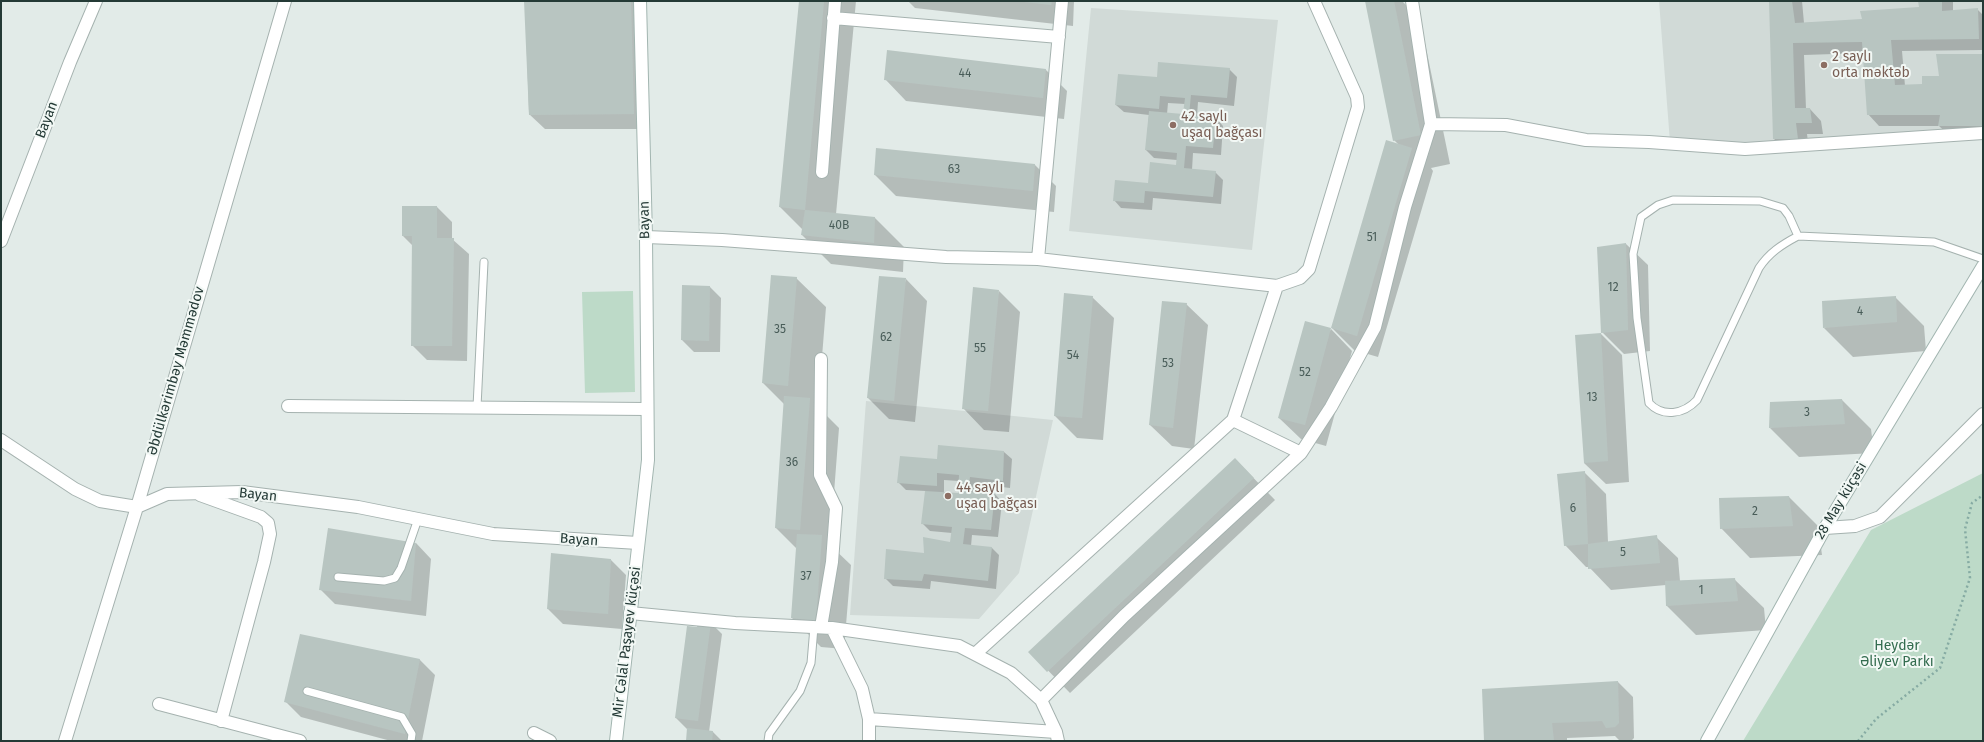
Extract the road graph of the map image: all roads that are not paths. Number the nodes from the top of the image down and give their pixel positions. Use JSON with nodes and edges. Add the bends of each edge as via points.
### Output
{"nodes":[{"id":1,"x":96,"y":1,"type":"edge"},
{"id":2,"x":285,"y":1,"type":"edge"},
{"id":3,"x":640,"y":1,"type":"edge"},
{"id":4,"x":835,"y":1,"type":"edge"},
{"id":5,"x":1062,"y":1,"type":"edge"},
{"id":6,"x":1314,"y":1,"type":"edge"},
{"id":7,"x":1412,"y":1,"type":"edge"},
{"id":8,"x":833,"y":18,"type":"junction"},
{"id":9,"x":1059,"y":37,"type":"junction"},
{"id":10,"x":1431,"y":124,"type":"junction"},
{"id":11,"x":1983,"y":133,"type":"edge"},
{"id":12,"x":822,"y":172,"type":"dead end"},
{"id":13,"x":6,"y":212,"type":"edge"},
{"id":14,"x":1798,"y":236,"type":"junction"},
{"id":15,"x":646,"y":237,"type":"junction"},
{"id":16,"x":1,"y":241,"type":"edge"},
{"id":17,"x":1038,"y":259,"type":"junction"},
{"id":18,"x":1983,"y":259,"type":"edge"},
{"id":19,"x":484,"y":262,"type":"dead end"},
{"id":20,"x":1983,"y":266,"type":"edge"},
{"id":21,"x":1277,"y":286,"type":"junction"},
{"id":22,"x":821,"y":359,"type":"dead end"},
{"id":23,"x":288,"y":406,"type":"dead end"},
{"id":24,"x":477,"y":407,"type":"junction"},
{"id":25,"x":647,"y":409,"type":"junction"},
{"id":26,"x":1983,"y":414,"type":"edge"},
{"id":27,"x":1233,"y":420,"type":"junction"},
{"id":28,"x":1,"y":440,"type":"edge"},
{"id":29,"x":1301,"y":453,"type":"junction"},
{"id":30,"x":191,"y":492,"type":"junction"},
{"id":31,"x":137,"y":507,"type":"junction"},
{"id":32,"x":418,"y":519,"type":"junction"},
{"id":33,"x":1825,"y":528,"type":"junction"},
{"id":34,"x":638,"y":543,"type":"junction"},
{"id":35,"x":338,"y":577,"type":"dead end"},
{"id":36,"x":630,"y":613,"type":"junction"},
{"id":37,"x":823,"y":627,"type":"junction"},
{"id":38,"x":975,"y":654,"type":"junction"},
{"id":39,"x":307,"y":691,"type":"dead end"},
{"id":40,"x":1041,"y":700,"type":"junction"},
{"id":41,"x":159,"y":704,"type":"dead end"},
{"id":42,"x":870,"y":719,"type":"junction"},
{"id":43,"x":221,"y":721,"type":"junction"},
{"id":44,"x":534,"y":733,"type":"dead end"},
{"id":45,"x":1057,"y":737,"type":"edge"},
{"id":46,"x":65,"y":741,"type":"edge"},
{"id":47,"x":300,"y":741,"type":"edge"},
{"id":48,"x":411,"y":741,"type":"edge"},
{"id":49,"x":550,"y":741,"type":"edge"},
{"id":50,"x":616,"y":741,"type":"edge"},
{"id":51,"x":768,"y":741,"type":"edge"},
{"id":52,"x":868,"y":741,"type":"edge"},
{"id":53,"x":1707,"y":741,"type":"edge"}],
"edges":[{"from":1,"to":13,"type":"street","name":"Bayan"},
{"from":2,"to":31,"type":"street","name":"Əbdülkərimbəy Məmmədov"},
{"from":3,"to":15,"type":"street","name":"Bayan"},
{"from":4,"to":8,"type":"street"},
{"from":5,"to":9,"type":"street"},
{"from":6,"to":21,"type":"street","via":[[1356,97],[1357,112],[1309,269],[1300,278]]},
{"from":7,"to":10,"type":"street"},
{"from":8,"to":9,"type":"street"},
{"from":8,"to":12,"type":"street"},
{"from":9,"to":17,"type":"street"},
{"from":10,"to":11,"type":"street","via":[[1506,125],[1586,140],[1745,149]]},
{"from":10,"to":29,"type":"street","via":[[1405,207],[1375,327],[1331,407]]},
{"from":13,"to":16,"type":"street","name":"Bayan"},
{"from":14,"to":14,"type":"lane","via":[[1775,249],[1758,268],[1697,400],[1680,412],[1653,408],[1649,403],[1637,318],[1633,254],[1641,217],[1658,205],[1674,200],[1760,202],[1782,208],[1789,216]]},
{"from":14,"to":18,"type":"lane","via":[[1934,242]]},
{"from":15,"to":17,"type":"street","via":[[722,240],[946,257]]},
{"from":15,"to":25,"type":"street","name":"Bayan"},
{"from":17,"to":21,"type":"street"},
{"from":19,"to":24,"type":"lane"},
{"from":20,"to":33,"type":"street","name":"28 May küçəsi"},
{"from":21,"to":27,"type":"street"},
{"from":22,"to":37,"type":"street","via":[[820,475],[836,508]]},
{"from":23,"to":24,"type":"street"},
{"from":24,"to":25,"type":"street"},
{"from":25,"to":34,"type":"street","name":"Bayan","via":[[648,460]]},
{"from":26,"to":33,"type":"street","via":[[1880,517],[1855,526]]},
{"from":27,"to":29,"type":"street"},
{"from":27,"to":38,"type":"street"},
{"from":28,"to":31,"type":"street","via":[[75,489],[100,501]]},
{"from":29,"to":40,"type":"street","via":[[1124,616]]},
{"from":30,"to":31,"type":"street","name":"Bayan","via":[[167,494]]},
{"from":30,"to":32,"type":"street","name":"Bayan","via":[[242,492],[358,507]]},
{"from":30,"to":43,"type":"street","via":[[261,517],[268,523],[270,534]]},
{"from":31,"to":46,"type":"street","name":"Əbdülkərimbəy Məmmədov"},
{"from":32,"to":34,"type":"street","name":"Bayan","via":[[493,534]]},
{"from":32,"to":35,"type":"lane","via":[[395,578],[384,581]]},
{"from":33,"to":53,"type":"street","name":"28 May küçəsi"},
{"from":34,"to":36,"type":"street","name":"Mir Cəlal Paşayev küçəsi"},
{"from":36,"to":37,"type":"street","via":[[735,623]]},
{"from":36,"to":50,"type":"street","name":"Mir Cəlal Paşayev küçəsi"},
{"from":37,"to":38,"type":"street","via":[[959,646]]},
{"from":37,"to":42,"type":"street","via":[[862,689]]},
{"from":37,"to":51,"type":"lane","via":[[800,691],[769,734]]},
{"from":38,"to":40,"type":"street","via":[[1011,673]]},
{"from":39,"to":48,"type":"lane","via":[[402,717],[412,734]]},
{"from":40,"to":45,"type":"street"},
{"from":41,"to":43,"type":"street"},
{"from":42,"to":45,"type":"street"},
{"from":42,"to":52,"type":"street"},
{"from":43,"to":47,"type":"street"},
{"from":44,"to":49,"type":"street"}]}
